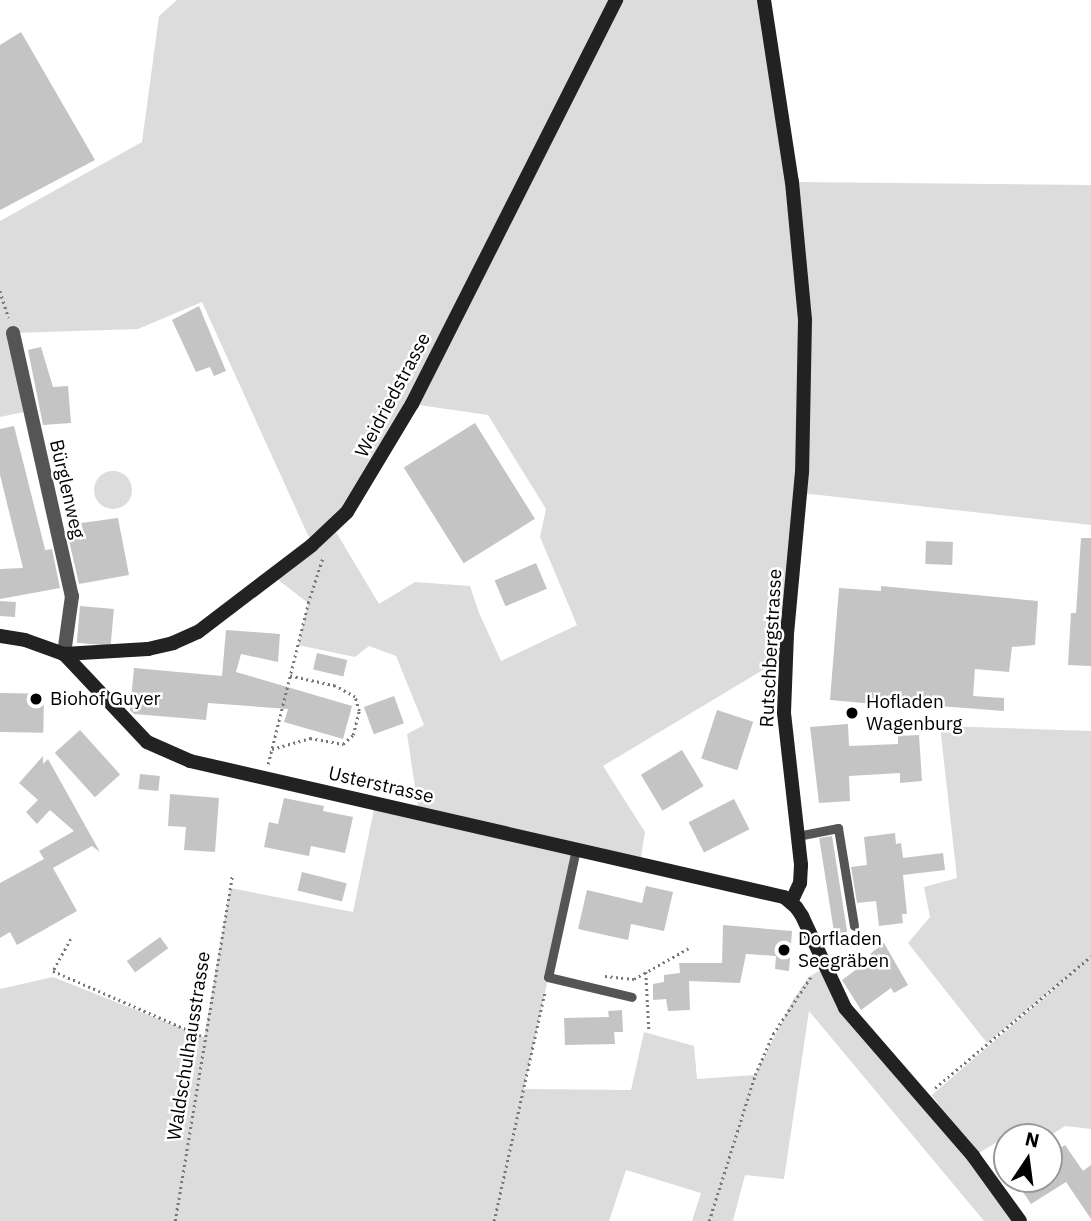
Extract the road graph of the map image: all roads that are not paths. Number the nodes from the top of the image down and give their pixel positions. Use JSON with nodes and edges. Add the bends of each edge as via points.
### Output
{"nodes":[{"id":1,"x":616,"y":0,"type":"edge"},
{"id":2,"x":764,"y":0,"type":"edge"},
{"id":3,"x":13,"y":333,"type":"road end"},
{"id":4,"x":0,"y":636,"type":"edge"},
{"id":5,"x":64,"y":654,"type":"junction"},
{"id":6,"x":797,"y":836,"type":"junction"},
{"id":7,"x":576,"y":849,"type":"junction"},
{"id":8,"x":791,"y":902,"type":"junction"},
{"id":9,"x":854,"y":926,"type":"dead end"},
{"id":10,"x":632,"y":997,"type":"dead end"},
{"id":11,"x":1020,"y":1221,"type":"edge"}],
"edges":[{"from":1,"to":5,"type":"street","name":"Weidriedstrasse","via":[[412,404],[347,512],[312,545],[198,632],[148,649]]},
{"from":2,"to":6,"type":"street","name":"Rutschbergstrasse","via":[[792,182],[805,320],[802,472],[784,713]]},
{"from":3,"to":5,"type":"street","name":"Bürglenweg","via":[[72,596]]},
{"from":4,"to":5,"type":"street","name":"Usterstrasse"},
{"from":5,"to":7,"type":"street","name":"Usterstrasse","via":[[147,742],[190,761]]},
{"from":6,"to":8,"type":"street","name":"Rutschbergstrasse","via":[[801,874]]},
{"from":6,"to":9,"type":"lane","via":[[838,828]]},
{"from":7,"to":8,"type":"street","name":"Usterstrasse","via":[[766,892]]},
{"from":7,"to":10,"type":"lane","via":[[548,977]]},
{"from":8,"to":11,"type":"street","via":[[845,1008],[925,1097]]}]}
